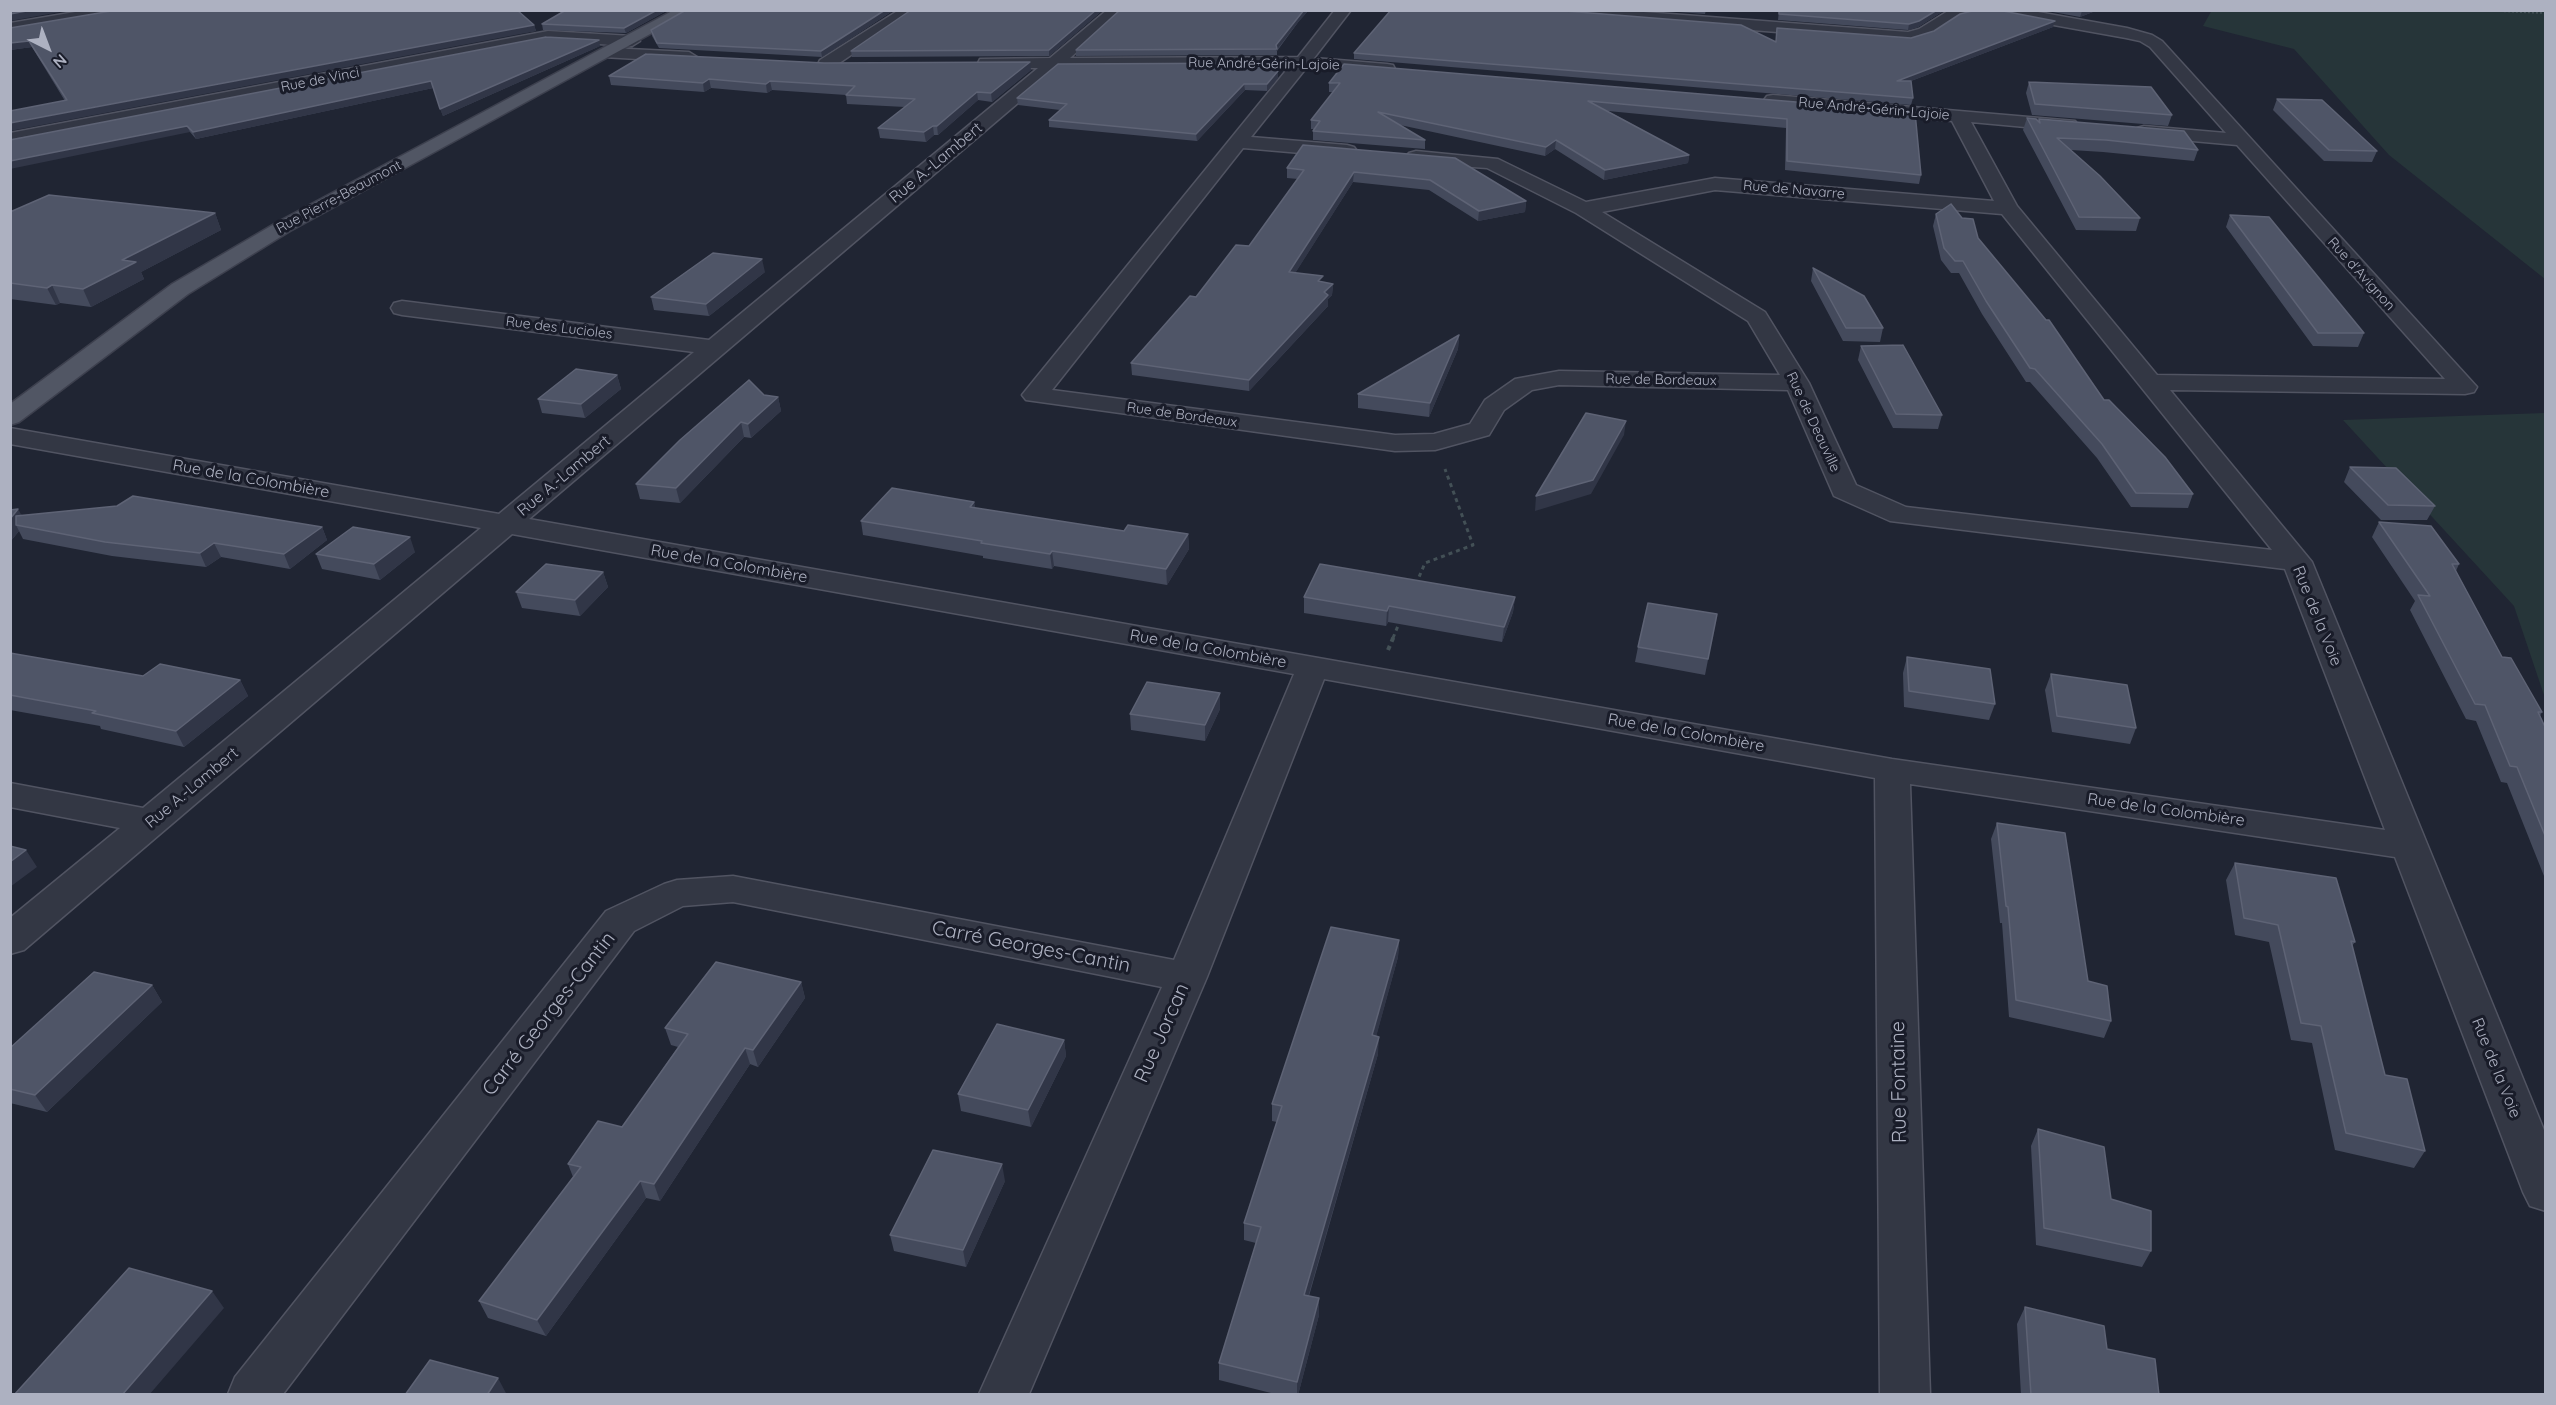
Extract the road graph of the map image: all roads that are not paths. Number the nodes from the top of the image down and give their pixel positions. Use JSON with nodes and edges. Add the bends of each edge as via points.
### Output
{"nodes":[{"id":1,"x":118,"y":10,"type":"edge"},
{"id":2,"x":687,"y":10,"type":"edge"},
{"id":3,"x":910,"y":10,"type":"edge"},
{"id":4,"x":1117,"y":10,"type":"edge"},
{"id":5,"x":1344,"y":10,"type":"edge"},
{"id":6,"x":1554,"y":10,"type":"edge"},
{"id":7,"x":1975,"y":10,"type":"edge"},
{"id":8,"x":1998,"y":10,"type":"edge"},
{"id":9,"x":1733,"y":17,"type":"edge"},
{"id":10,"x":10,"y":28,"type":"edge"},
{"id":11,"x":632,"y":41,"type":"junction"},
{"id":12,"x":609,"y":53,"type":"junction"},
{"id":13,"x":700,"y":58,"type":"edge"},
{"id":14,"x":1302,"y":62,"type":"junction"},
{"id":15,"x":975,"y":63,"type":"edge"},
{"id":16,"x":1055,"y":63,"type":"junction"},
{"id":17,"x":860,"y":64,"type":"edge"},
{"id":18,"x":1409,"y":71,"type":"edge"},
{"id":19,"x":1756,"y":99,"type":"edge"},
{"id":20,"x":1959,"y":116,"type":"junction"},
{"id":21,"x":2088,"y":127,"type":"edge"},
{"id":22,"x":2123,"y":130,"type":"edge"},
{"id":23,"x":10,"y":139,"type":"edge"},
{"id":24,"x":2240,"y":140,"type":"junction"},
{"id":25,"x":1238,"y":142,"type":"junction"},
{"id":26,"x":1365,"y":153,"type":"edge"},
{"id":27,"x":1399,"y":155,"type":"edge"},
{"id":28,"x":2008,"y":208,"type":"junction"},
{"id":29,"x":1583,"y":209,"type":"junction"},
{"id":30,"x":402,"y":308,"type":"dead end"},
{"id":31,"x":716,"y":348,"type":"junction"},
{"id":32,"x":2149,"y":382,"type":"junction"},
{"id":33,"x":1797,"y":383,"type":"junction"},
{"id":34,"x":10,"y":417,"type":"edge"},
{"id":35,"x":10,"y":436,"type":"edge"},
{"id":36,"x":505,"y":525,"type":"junction"},
{"id":37,"x":2297,"y":562,"type":"junction"},
{"id":38,"x":1313,"y":667,"type":"junction"},
{"id":39,"x":1892,"y":770,"type":"junction"},
{"id":40,"x":10,"y":795,"type":"edge"},
{"id":41,"x":152,"y":822,"type":"junction"},
{"id":42,"x":2408,"y":846,"type":"junction"},
{"id":43,"x":10,"y":940,"type":"edge"},
{"id":44,"x":1187,"y":977,"type":"junction"},
{"id":45,"x":2546,"y":1192,"type":"edge"},
{"id":46,"x":253,"y":1395,"type":"edge"},
{"id":47,"x":1004,"y":1395,"type":"edge"},
{"id":48,"x":1905,"y":1395,"type":"edge"}],
"edges":[{"from":1,"to":10,"type":"street"},
{"from":2,"to":11,"type":"main road","name":"Rue Pierre-Beaumont"},
{"from":3,"to":17,"type":"street","via":[[820,63]]},
{"from":4,"to":16,"type":"street","name":"Rue A.-Lambert"},
{"from":5,"to":14,"type":"street","name":"Rue de Bordeaux"},
{"from":6,"to":9,"type":"street"},
{"from":7,"to":9,"type":"street","via":[[1953,14],[1909,37],[1873,36]]},
{"from":8,"to":24,"type":"street","name":"Rue d'Avignon","via":[[2146,38],[2156,44]]},
{"from":11,"to":12,"type":"main road","name":"Rue Pierre-Beaumont"},
{"from":11,"to":23,"type":"street","name":"Rue de Vinci","via":[[548,36]]},
{"from":12,"to":13,"type":"street"},
{"from":12,"to":34,"type":"main road","name":"Rue Pierre-Beaumont","via":[[226,261],[180,289]]},
{"from":14,"to":16,"type":"street","name":"Rue André-Gérin-Lajoie"},
{"from":14,"to":18,"type":"street","name":"Rue André-Gérin-Lajoie"},
{"from":14,"to":25,"type":"street","name":"Rue de Bordeaux"},
{"from":15,"to":16,"type":"street","name":"Rue André-Gérin-Lajoie"},
{"from":16,"to":31,"type":"street","name":"Rue A.-Lambert"},
{"from":19,"to":20,"type":"street","name":"Rue André-Gérin-Lajoie"},
{"from":20,"to":21,"type":"street","name":"Rue André-Gérin-Lajoie"},
{"from":20,"to":28,"type":"street","name":"Rue de la Voie"},
{"from":22,"to":24,"type":"street"},
{"from":24,"to":32,"type":"street","name":"Rue d'Avignon","via":[[2465,387]]},
{"from":25,"to":26,"type":"street"},
{"from":25,"to":33,"type":"street","name":"Rue de Bordeaux","via":[[1035,395],[1395,443],[1435,442],[1480,429],[1494,405],[1524,384],[1559,378]]},
{"from":27,"to":29,"type":"street","name":"Rue de Deauville","via":[[1491,163]]},
{"from":28,"to":29,"type":"street","name":"Rue de Navarre","via":[[1715,184]]},
{"from":28,"to":32,"type":"street","name":"Rue de la Voie"},
{"from":29,"to":33,"type":"street","name":"Rue de Deauville","via":[[1757,317]]},
{"from":30,"to":31,"type":"street","name":"Rue des Lucioles"},
{"from":31,"to":36,"type":"street","name":"Rue A.-Lambert"},
{"from":32,"to":37,"type":"street","name":"Rue de la Voie"},
{"from":33,"to":37,"type":"street","name":"Rue de Deauville","via":[[1844,490],[1900,515]]},
{"from":35,"to":36,"type":"street","name":"Rue de la Colombière"},
{"from":36,"to":38,"type":"street","name":"Rue de la Colombière"},
{"from":36,"to":41,"type":"street","name":"Rue A.-Lambert"},
{"from":37,"to":42,"type":"street","name":"Rue de la Voie"},
{"from":38,"to":39,"type":"street","name":"Rue de la Colombière"},
{"from":38,"to":44,"type":"street","name":"Rue Jorcan"},
{"from":39,"to":42,"type":"street","name":"Rue de la Colombière"},
{"from":39,"to":48,"type":"street","name":"Rue Fontaine"},
{"from":40,"to":41,"type":"street"},
{"from":41,"to":43,"type":"street","name":"Rue A.-Lambert"},
{"from":42,"to":45,"type":"street","name":"Rue de la Voie"},
{"from":44,"to":46,"type":"street","name":"Carré Georges-Cantin","via":[[733,889],[677,893],[620,921]]},
{"from":44,"to":47,"type":"street","name":"Rue Jorcan"}]}
